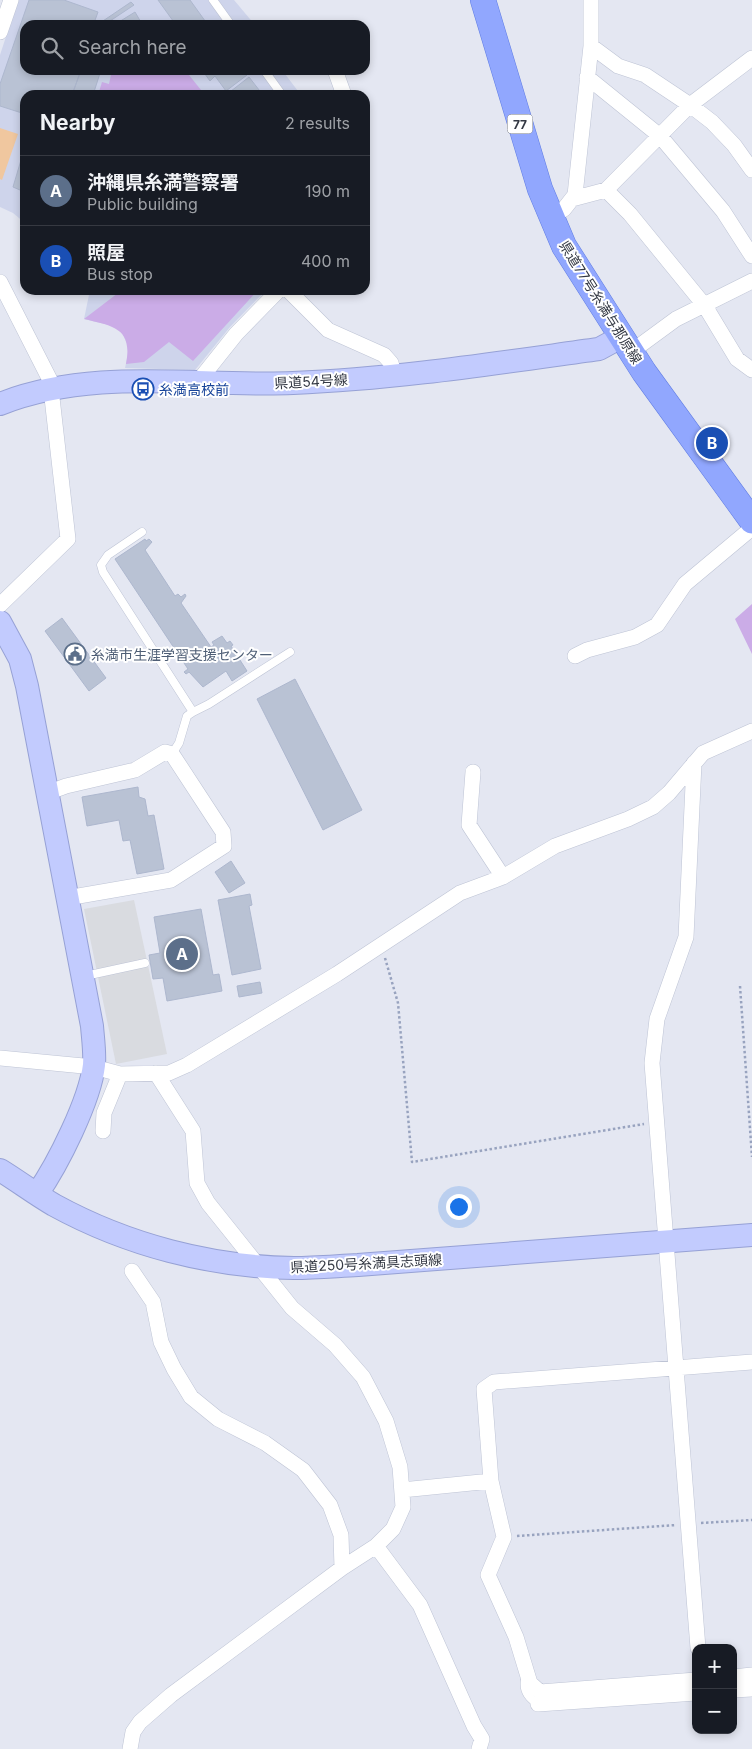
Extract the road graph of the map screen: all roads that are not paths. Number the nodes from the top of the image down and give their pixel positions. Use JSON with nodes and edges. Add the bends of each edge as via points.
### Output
{"nodes":[{"id":1,"x":9,"y":0,"type":"edge"},
{"id":2,"x":214,"y":0,"type":"edge"},
{"id":3,"x":484,"y":0,"type":"edge"},
{"id":4,"x":591,"y":0,"type":"edge"},
{"id":5,"x":228,"y":20,"type":"edge"},
{"id":6,"x":0,"y":32,"type":"edge"},
{"id":7,"x":591,"y":46,"type":"junction"},
{"id":8,"x":752,"y":58,"type":"edge"},
{"id":9,"x":268,"y":75,"type":"edge"},
{"id":10,"x":337,"y":75,"type":"edge"},
{"id":11,"x":587,"y":77,"type":"junction"},
{"id":12,"x":278,"y":90,"type":"edge"},
{"id":13,"x":342,"y":90,"type":"edge"},
{"id":14,"x":690,"y":105,"type":"junction"},
{"id":15,"x":660,"y":136,"type":"junction"},
{"id":16,"x":752,"y":170,"type":"edge"},
{"id":17,"x":606,"y":190,"type":"junction"},
{"id":18,"x":572,"y":198,"type":"junction"},
{"id":19,"x":551,"y":217,"type":"junction"},
{"id":20,"x":752,"y":256,"type":"edge"},
{"id":21,"x":752,"y":281,"type":"edge"},
{"id":22,"x":0,"y":282,"type":"edge"},
{"id":23,"x":273,"y":295,"type":"edge"},
{"id":24,"x":293,"y":295,"type":"edge"},
{"id":25,"x":704,"y":306,"type":"junction"},
{"id":26,"x":626,"y":345,"type":"junction"},
{"id":27,"x":752,"y":370,"type":"edge"},
{"id":28,"x":395,"y":376,"type":"junction"},
{"id":29,"x":197,"y":383,"type":"junction"},
{"id":30,"x":51,"y":388,"type":"junction"},
{"id":31,"x":0,"y":404,"type":"edge"},
{"id":32,"x":752,"y":521,"type":"edge"},
{"id":33,"x":752,"y":528,"type":"edge"},
{"id":34,"x":142,"y":532,"type":"dead end"},
{"id":35,"x":0,"y":605,"type":"edge"},
{"id":36,"x":0,"y":622,"type":"edge"},
{"id":37,"x":290,"y":652,"type":"dead end"},
{"id":38,"x":575,"y":656,"type":"dead end"},
{"id":39,"x":193,"y":712,"type":"junction"},
{"id":40,"x":752,"y":731,"type":"edge"},
{"id":41,"x":172,"y":754,"type":"junction"},
{"id":42,"x":694,"y":763,"type":"junction"},
{"id":43,"x":473,"y":772,"type":"dead end"},
{"id":44,"x":47,"y":793,"type":"junction"},
{"id":45,"x":503,"y":877,"type":"junction"},
{"id":46,"x":67,"y":898,"type":"junction"},
{"id":47,"x":146,"y":963,"type":"dead end"},
{"id":48,"x":83,"y":977,"type":"junction"},
{"id":49,"x":0,"y":1058,"type":"edge"},
{"id":50,"x":94,"y":1066,"type":"junction"},
{"id":51,"x":156,"y":1073,"type":"junction"},
{"id":52,"x":120,"y":1074,"type":"junction"},
{"id":53,"x":103,"y":1131,"type":"dead end"},
{"id":54,"x":0,"y":1170,"type":"edge"},
{"id":55,"x":37,"y":1194,"type":"junction"},
{"id":56,"x":752,"y":1235,"type":"edge"},
{"id":57,"x":667,"y":1241,"type":"junction"},
{"id":58,"x":258,"y":1265,"type":"junction"},
{"id":59,"x":132,"y":1270,"type":"dead end"},
{"id":60,"x":752,"y":1362,"type":"edge"},
{"id":61,"x":676,"y":1368,"type":"junction"},
{"id":62,"x":491,"y":1481,"type":"junction"},
{"id":63,"x":402,"y":1490,"type":"junction"},
{"id":64,"x":376,"y":1546,"type":"junction"},
{"id":65,"x":342,"y":1568,"type":"junction"},
{"id":66,"x":698,"y":1644,"type":"edge"},
{"id":67,"x":526,"y":1671,"type":"junction"},
{"id":68,"x":752,"y":1675,"type":"edge"},
{"id":69,"x":737,"y":1677,"type":"edge"},
{"id":70,"x":692,"y":1680,"type":"edge"},
{"id":71,"x":752,"y":1689,"type":"edge"},
{"id":72,"x":737,"y":1690,"type":"edge"},
{"id":73,"x":692,"y":1693,"type":"edge"},
{"id":74,"x":538,"y":1704,"type":"joint"},
{"id":75,"x":130,"y":1749,"type":"edge"},
{"id":76,"x":479,"y":1749,"type":"edge"}],
"edges":[{"from":1,"to":6,"type":"street"},
{"from":2,"to":5,"type":"lane"},
{"from":3,"to":19,"type":"main road","name":"県道77号糸満与那原線","number":"77","via":[[532,164]]},
{"from":4,"to":7,"type":"street"},
{"from":7,"to":11,"type":"street"},
{"from":7,"to":14,"type":"street","via":[[618,66],[646,75]]},
{"from":8,"to":14,"type":"street"},
{"from":9,"to":12,"type":"lane"},
{"from":10,"to":13,"type":"street"},
{"from":11,"to":15,"type":"street"},
{"from":11,"to":18,"type":"street"},
{"from":14,"to":15,"type":"street"},
{"from":14,"to":16,"type":"street","via":[[723,134]]},
{"from":15,"to":17,"type":"street"},
{"from":15,"to":20,"type":"street","via":[[723,211]]},
{"from":17,"to":18,"type":"street"},
{"from":17,"to":25,"type":"street","via":[[630,214]]},
{"from":18,"to":19,"type":"street","via":[[564,210]]},
{"from":19,"to":26,"type":"main road","name":"県道77号糸満与那原線","number":"77","via":[[573,261]]},
{"from":21,"to":25,"type":"street"},
{"from":22,"to":30,"type":"street","via":[[48,374]]},
{"from":23,"to":29,"type":"street","via":[[236,334]]},
{"from":24,"to":28,"type":"street","via":[[328,330],[384,355],[392,363]]},
{"from":25,"to":26,"type":"street"},
{"from":25,"to":27,"type":"street","via":[[737,359]]},
{"from":26,"to":28,"type":"main road","name":"県道54号線"},
{"from":26,"to":32,"type":"main road","name":"県道77号糸満与那原線","number":"77"},
{"from":28,"to":29,"type":"main road","name":"県道54号線","via":[[292,384]]},
{"from":29,"to":30,"type":"main road","name":"県道54号線","via":[[87,382]]},
{"from":30,"to":31,"type":"main road","name":"県道54号線"},
{"from":30,"to":35,"type":"street","via":[[68,539]]},
{"from":33,"to":38,"type":"street","via":[[685,584],[657,625],[635,637]]},
{"from":34,"to":39,"type":"lane","via":[[108,555],[101,565]]},
{"from":36,"to":44,"type":"main road","via":[[20,659]]},
{"from":37,"to":39,"type":"lane"},
{"from":39,"to":41,"type":"lane","via":[[187,716],[179,744]]},
{"from":40,"to":42,"type":"street","via":[[703,753]]},
{"from":41,"to":44,"type":"street","via":[[165,752],[136,770]]},
{"from":41,"to":46,"type":"street","via":[[224,832],[224,846],[171,880]]},
{"from":42,"to":45,"type":"street","via":[[653,807],[555,846]]},
{"from":42,"to":57,"type":"street","via":[[686,936],[657,1019],[652,1063]]},
{"from":43,"to":45,"type":"street","via":[[469,825]]},
{"from":44,"to":46,"type":"main road"},
{"from":45,"to":51,"type":"street","via":[[460,894],[382,946],[187,1065],[169,1073]]},
{"from":46,"to":48,"type":"main road"},
{"from":47,"to":48,"type":"lane"},
{"from":48,"to":50,"type":"main road","via":[[92,1026]]},
{"from":49,"to":50,"type":"street"},
{"from":50,"to":52,"type":"street"},
{"from":50,"to":55,"type":"main road","via":[[79,1114]]},
{"from":51,"to":52,"type":"street"},
{"from":51,"to":58,"type":"street","via":[[193,1132],[197,1182],[219,1218]]},
{"from":52,"to":53,"type":"street","via":[[104,1112]]},
{"from":54,"to":55,"type":"main road","name":"県道250号糸満具志頭線"},
{"from":55,"to":58,"type":"main road","name":"県道250号糸満具志頭線","via":[[98,1226],[134,1240],[193,1256]]},
{"from":56,"to":57,"type":"main road","name":"県道250号糸満具志頭線"},
{"from":57,"to":58,"type":"main road","name":"県道250号糸満具志頭線","via":[[358,1265],[294,1268]]},
{"from":57,"to":61,"type":"street"},
{"from":58,"to":63,"type":"street","via":[[292,1308],[335,1345],[363,1377],[386,1421],[400,1467]]},
{"from":59,"to":65,"type":"street","via":[[152,1302],[161,1342],[191,1397],[218,1418],[265,1443],[302,1470],[330,1505],[341,1535]]},
{"from":60,"to":61,"type":"street"},
{"from":61,"to":62,"type":"street","via":[[494,1382],[484,1389]]},
{"from":61,"to":66,"type":"street"},
{"from":62,"to":63,"type":"street"},
{"from":62,"to":67,"type":"street","via":[[504,1537],[488,1575],[516,1637]]},
{"from":63,"to":64,"type":"street","via":[[403,1507],[393,1529]]},
{"from":64,"to":65,"type":"street"},
{"from":64,"to":76,"type":"street","via":[[420,1605],[482,1739]]},
{"from":65,"to":75,"type":"street","via":[[171,1695],[140,1722]]},
{"from":67,"to":70,"type":"street","via":[[530,1683],[540,1692]]},
{"from":67,"to":74,"type":"lane","via":[[526,1692]]},
{"from":68,"to":69,"type":"street"},
{"from":71,"to":72,"type":"street"},
{"from":73,"to":74,"type":"street"}]}
